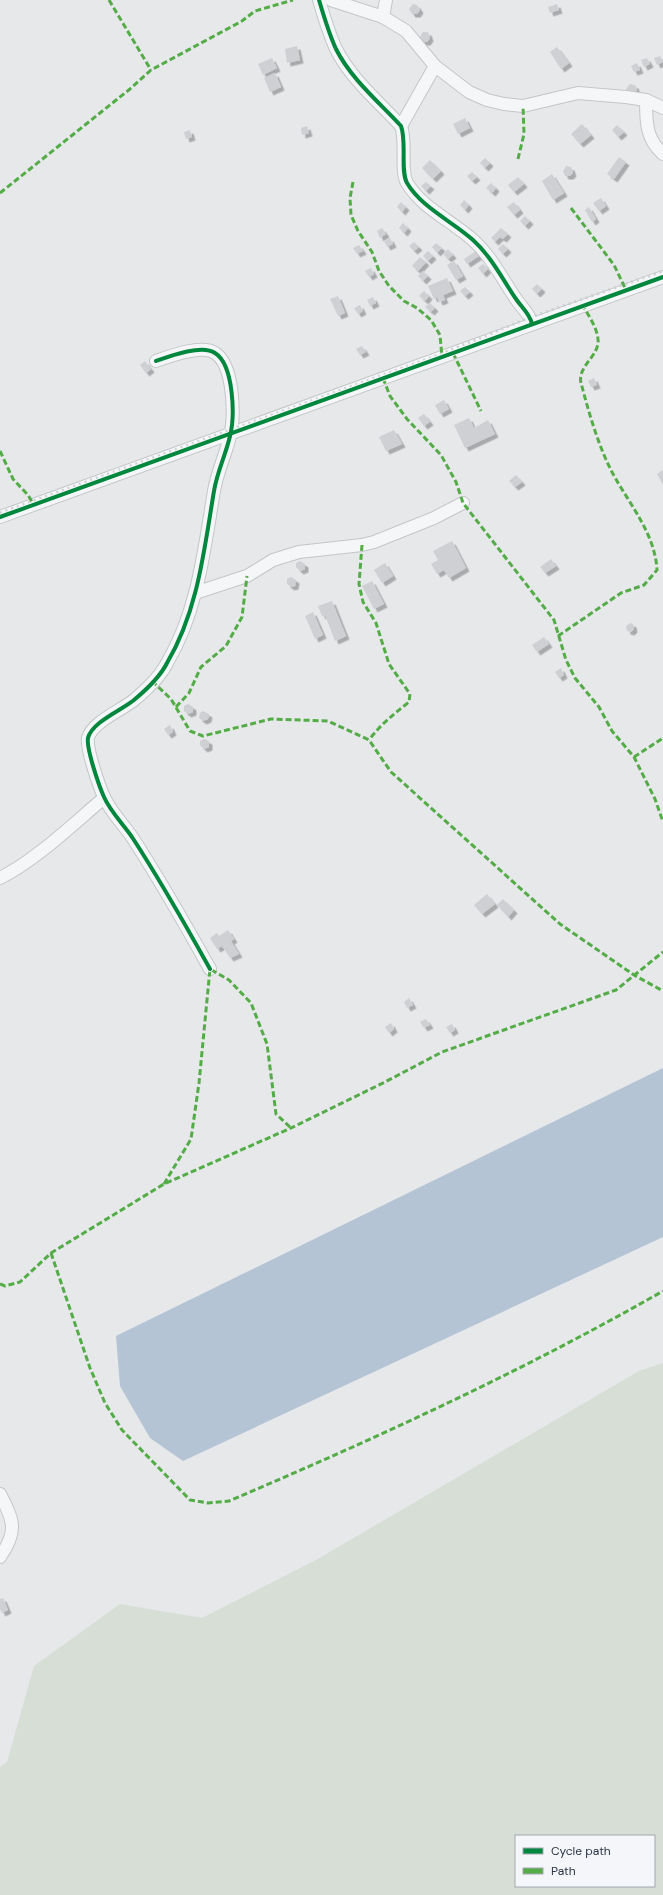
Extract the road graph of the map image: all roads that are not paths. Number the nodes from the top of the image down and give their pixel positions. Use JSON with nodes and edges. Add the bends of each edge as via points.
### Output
{"nodes":[{"id":1,"x":319,"y":0,"type":"edge"},
{"id":2,"x":331,"y":0,"type":"edge"},
{"id":3,"x":386,"y":0,"type":"edge"},
{"id":4,"x":383,"y":17,"type":"junction"},
{"id":5,"x":435,"y":66,"type":"junction"},
{"id":6,"x":646,"y":100,"type":"junction"},
{"id":7,"x":662,"y":106,"type":"edge"},
{"id":8,"x":401,"y":126,"type":"junction"},
{"id":9,"x":663,"y":154,"type":"edge"},
{"id":10,"x":663,"y":277,"type":"edge"},
{"id":11,"x":532,"y":324,"type":"junction"},
{"id":12,"x":156,"y":361,"type":"dead end"},
{"id":13,"x":231,"y":434,"type":"junction"},
{"id":14,"x":463,"y":503,"type":"dead end"},
{"id":15,"x":0,"y":517,"type":"edge"},
{"id":16,"x":195,"y":592,"type":"junction"},
{"id":17,"x":104,"y":798,"type":"junction"},
{"id":18,"x":0,"y":878,"type":"edge"},
{"id":19,"x":210,"y":969,"type":"dead end"},
{"id":20,"x":0,"y":1494,"type":"edge"},
{"id":21,"x":0,"y":1557,"type":"edge"}],
"edges":[{"from":1,"to":8,"type":"street","via":[[330,36],[354,77]]},
{"from":2,"to":4,"type":"street"},
{"from":3,"to":4,"type":"street"},
{"from":4,"to":5,"type":"street","via":[[406,30]]},
{"from":5,"to":6,"type":"street","via":[[468,92],[504,104],[523,106],[578,93]]},
{"from":5,"to":8,"type":"street"},
{"from":6,"to":7,"type":"street"},
{"from":6,"to":9,"type":"street","via":[[646,122],[650,138]]},
{"from":8,"to":11,"type":"street","via":[[405,136],[406,181],[435,212],[474,240],[531,317]]},
{"from":10,"to":11,"type":"street"},
{"from":11,"to":13,"type":"street"},
{"from":12,"to":13,"type":"street","via":[[202,349],[214,352],[224,362],[229,378]]},
{"from":13,"to":15,"type":"street"},
{"from":13,"to":16,"type":"street","via":[[214,488]]},
{"from":14,"to":16,"type":"street","via":[[434,518],[374,542],[299,552],[273,560],[247,576]]},
{"from":16,"to":17,"type":"street","via":[[186,628],[163,670],[133,701],[94,727],[88,738],[89,754]]},
{"from":17,"to":18,"type":"street","via":[[10,873]]},
{"from":17,"to":19,"type":"street","via":[[180,915]]},
{"from":20,"to":21,"type":"street","via":[[13,1524],[8,1546]]}]}
